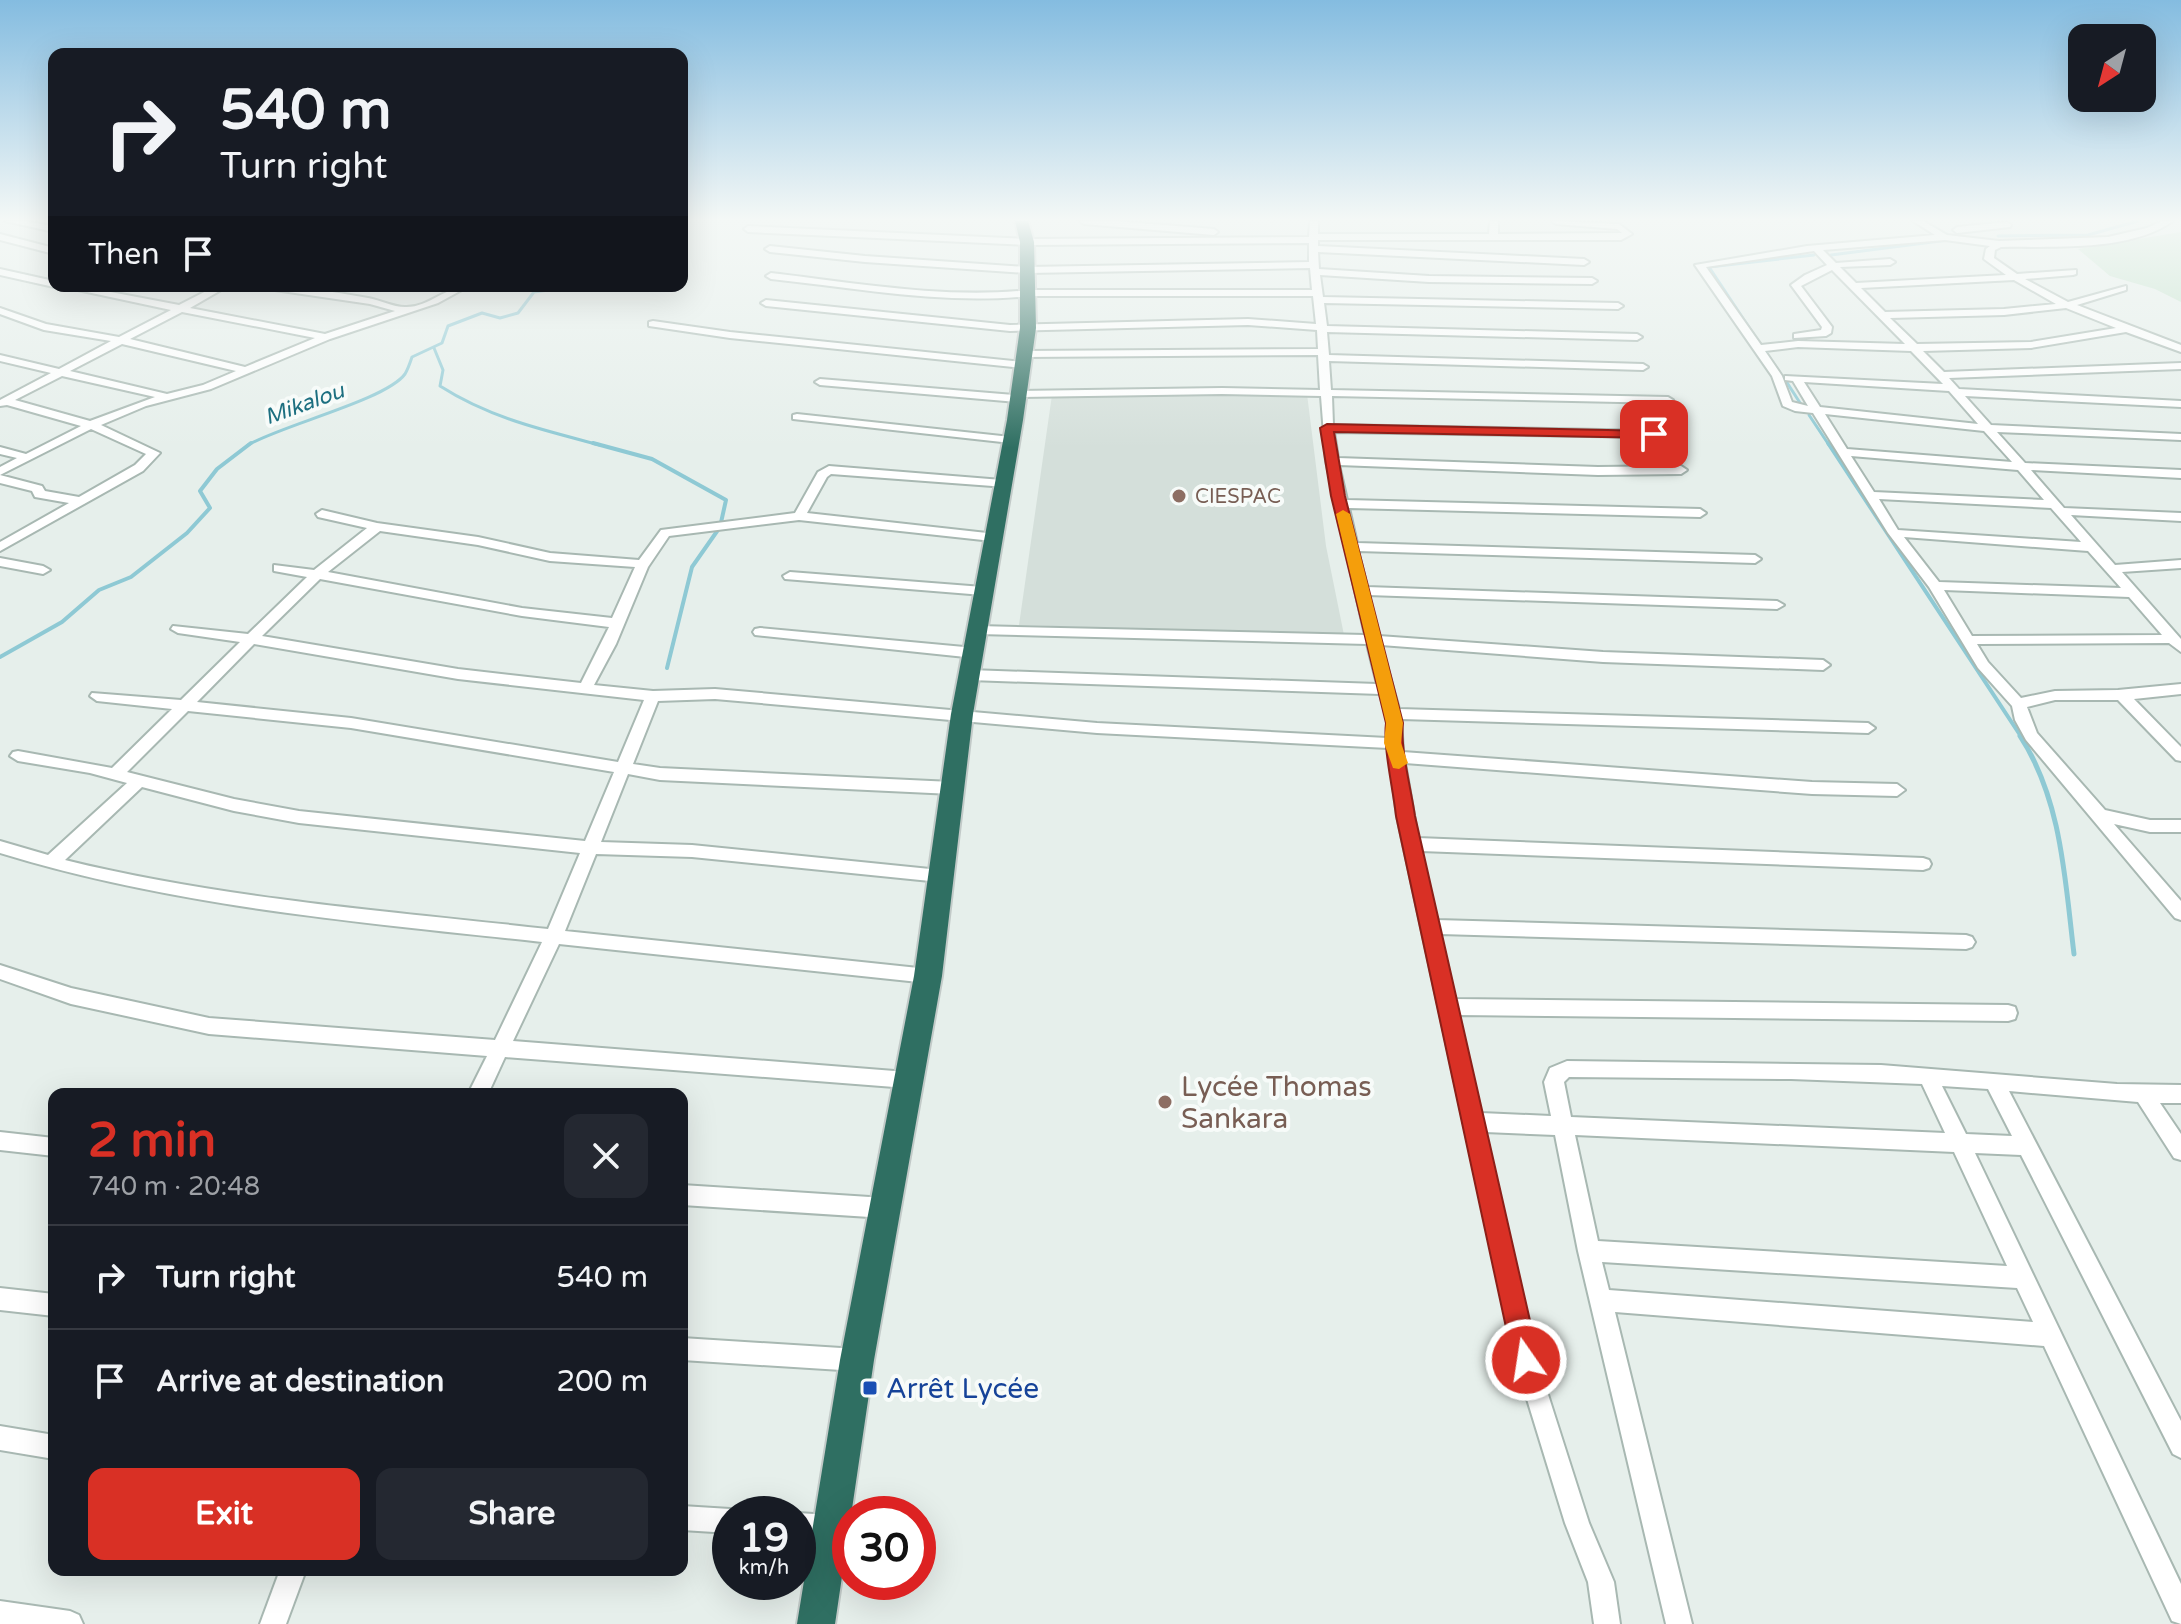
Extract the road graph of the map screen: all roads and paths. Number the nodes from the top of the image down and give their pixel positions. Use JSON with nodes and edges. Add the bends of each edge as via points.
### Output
{"nodes":[{"id":1,"x":122,"y":297,"type":"edge"},
{"id":2,"x":203,"y":297,"type":"edge"},
{"id":3,"x":342,"y":297,"type":"edge"},
{"id":4,"x":439,"y":297,"type":"edge"},
{"id":5,"x":1028,"y":297,"type":"edge"},
{"id":6,"x":1312,"y":297,"type":"edge"},
{"id":7,"x":1316,"y":297,"type":"junction"},
{"id":8,"x":1722,"y":297,"type":"edge"},
{"id":9,"x":1805,"y":297,"type":"edge"},
{"id":10,"x":1863,"y":297,"type":"edge"},
{"id":11,"x":2048,"y":297,"type":"edge"},
{"id":12,"x":2104,"y":297,"type":"edge"},
{"id":13,"x":766,"y":303,"type":"dead end"},
{"id":14,"x":2064,"y":305,"type":"junction"},
{"id":15,"x":1618,"y":306,"type":"dead end"},
{"id":16,"x":183,"y":308,"type":"junction"},
{"id":17,"x":0,"y":311,"type":"edge"},
{"id":18,"x":407,"y":311,"type":"junction"},
{"id":19,"x":1882,"y":315,"type":"junction"},
{"id":20,"x":653,"y":324,"type":"dead end"},
{"id":21,"x":1028,"y":328,"type":"junction"},
{"id":22,"x":1322,"y":328,"type":"junction"},
{"id":23,"x":2126,"y":329,"type":"junction"},
{"id":24,"x":326,"y":337,"type":"junction"},
{"id":25,"x":1637,"y":337,"type":"dead end"},
{"id":26,"x":120,"y":340,"type":"junction"},
{"id":27,"x":1779,"y":343,"type":"junction"},
{"id":28,"x":1914,"y":348,"type":"junction"},
{"id":29,"x":1758,"y":349,"type":"junction"},
{"id":30,"x":2181,"y":349,"type":"edge"},
{"id":31,"x":1323,"y":355,"type":"junction"},
{"id":32,"x":0,"y":358,"type":"edge"},
{"id":33,"x":1022,"y":360,"type":"junction"},
{"id":34,"x":2181,"y":366,"type":"edge"},
{"id":35,"x":1643,"y":367,"type":"dead end"},
{"id":36,"x":244,"y":370,"type":"junction"},
{"id":37,"x":62,"y":372,"type":"junction"},
{"id":38,"x":1941,"y":375,"type":"junction"},
{"id":39,"x":1777,"y":376,"type":"junction"},
{"id":40,"x":1796,"y":378,"type":"junction"},
{"id":41,"x":820,"y":382,"type":"dead end"},
{"id":42,"x":1953,"y":390,"type":"junction"},
{"id":43,"x":1327,"y":393,"type":"junction"},
{"id":44,"x":1018,"y":396,"type":"junction"},
{"id":45,"x":165,"y":397,"type":"junction"},
{"id":46,"x":1668,"y":400,"type":"dead end"},
{"id":47,"x":3,"y":402,"type":"edge"},
{"id":48,"x":2181,"y":404,"type":"edge"},
{"id":49,"x":1816,"y":412,"type":"junction"},
{"id":50,"x":797,"y":417,"type":"dead end"},
{"id":51,"x":91,"y":425,"type":"junction"},
{"id":52,"x":1327,"y":428,"type":"junction"},
{"id":53,"x":1986,"y":428,"type":"junction"},
{"id":54,"x":1654,"y":434,"type":"dead end"},
{"id":55,"x":2181,"y":437,"type":"edge"},
{"id":56,"x":1011,"y":440,"type":"junction"},
{"id":57,"x":0,"y":450,"type":"edge"},
{"id":58,"x":1842,"y":452,"type":"junction"},
{"id":59,"x":25,"y":457,"type":"junction"},
{"id":60,"x":1332,"y":461,"type":"junction"},
{"id":61,"x":2020,"y":466,"type":"junction"},
{"id":62,"x":1681,"y":470,"type":"dead end"},
{"id":63,"x":0,"y":472,"type":"edge"},
{"id":64,"x":2181,"y":474,"type":"edge"},
{"id":65,"x":0,"y":479,"type":"edge"},
{"id":66,"x":1002,"y":484,"type":"junction"},
{"id":67,"x":1870,"y":495,"type":"junction"},
{"id":68,"x":80,"y":501,"type":"junction"},
{"id":69,"x":1341,"y":504,"type":"junction"},
{"id":70,"x":2056,"y":508,"type":"junction"},
{"id":71,"x":1700,"y":513,"type":"dead end"},
{"id":72,"x":322,"y":514,"type":"dead end"},
{"id":73,"x":799,"y":516,"type":"junction"},
{"id":74,"x":2181,"y":517,"type":"edge"},
{"id":75,"x":377,"y":527,"type":"junction"},
{"id":76,"x":1894,"y":533,"type":"junction"},
{"id":77,"x":992,"y":537,"type":"junction"},
{"id":78,"x":0,"y":547,"type":"edge"},
{"id":79,"x":1351,"y":547,"type":"junction"},
{"id":80,"x":2091,"y":547,"type":"junction"},
{"id":81,"x":1755,"y":559,"type":"dead end"},
{"id":82,"x":0,"y":562,"type":"edge"},
{"id":83,"x":645,"y":564,"type":"junction"},
{"id":84,"x":2181,"y":564,"type":"edge"},
{"id":85,"x":279,"y":568,"type":"dead end"},
{"id":86,"x":2112,"y":569,"type":"junction"},
{"id":87,"x":43,"y":570,"type":"dead end"},
{"id":88,"x":317,"y":574,"type":"junction"},
{"id":89,"x":790,"y":576,"type":"dead end"},
{"id":90,"x":1935,"y":586,"type":"junction"},
{"id":91,"x":983,"y":591,"type":"junction"},
{"id":92,"x":1361,"y":591,"type":"junction"},
{"id":93,"x":2135,"y":593,"type":"junction"},
{"id":94,"x":1777,"y":605,"type":"dead end"},
{"id":95,"x":615,"y":623,"type":"junction"},
{"id":96,"x":178,"y":629,"type":"dead end"},
{"id":97,"x":760,"y":632,"type":"dead end"},
{"id":98,"x":2175,"y":636,"type":"edge"},
{"id":99,"x":248,"y":639,"type":"junction"},
{"id":100,"x":1373,"y":640,"type":"junction"},
{"id":101,"x":1969,"y":640,"type":"junction"},
{"id":102,"x":974,"y":653,"type":"junction"},
{"id":103,"x":1823,"y":665,"type":"dead end"},
{"id":104,"x":585,"y":688,"type":"junction"},
{"id":105,"x":1386,"y":689,"type":"junction"},
{"id":106,"x":2181,"y":689,"type":"edge"},
{"id":107,"x":2122,"y":695,"type":"junction"},
{"id":108,"x":97,"y":696,"type":"dead end"},
{"id":109,"x":653,"y":696,"type":"junction"},
{"id":110,"x":2019,"y":705,"type":"junction"},
{"id":111,"x":186,"y":707,"type":"junction"},
{"id":112,"x":962,"y":714,"type":"junction"},
{"id":113,"x":1392,"y":714,"type":"junction"},
{"id":114,"x":1868,"y":728,"type":"dead end"},
{"id":115,"x":1396,"y":750,"type":"junction"},
{"id":116,"x":18,"y":756,"type":"dead end"},
{"id":117,"x":2181,"y":756,"type":"edge"},
{"id":118,"x":623,"y":769,"type":"junction"},
{"id":119,"x":115,"y":774,"type":"junction"},
{"id":120,"x":138,"y":782,"type":"junction"},
{"id":121,"x":952,"y":788,"type":"junction"},
{"id":122,"x":1897,"y":790,"type":"dead end"},
{"id":123,"x":2103,"y":816,"type":"junction"},
{"id":124,"x":2181,"y":826,"type":"edge"},
{"id":125,"x":1411,"y":844,"type":"junction"},
{"id":126,"x":0,"y":847,"type":"edge"},
{"id":127,"x":589,"y":848,"type":"junction"},
{"id":128,"x":51,"y":863,"type":"junction"},
{"id":129,"x":1923,"y":864,"type":"dead end"},
{"id":130,"x":940,"y":876,"type":"junction"},
{"id":131,"x":2181,"y":913,"type":"edge"},
{"id":132,"x":1430,"y":927,"type":"junction"},
{"id":133,"x":553,"y":938,"type":"junction"},
{"id":134,"x":1966,"y":942,"type":"dead end"},
{"id":135,"x":0,"y":972,"type":"edge"},
{"id":136,"x":928,"y":976,"type":"junction"},
{"id":137,"x":1448,"y":1007,"type":"junction"},
{"id":138,"x":2008,"y":1013,"type":"dead end"},
{"id":139,"x":499,"y":1051,"type":"junction"},
{"id":140,"x":1928,"y":1076,"type":"junction"},
{"id":141,"x":907,"y":1080,"type":"junction"},
{"id":142,"x":1994,"y":1081,"type":"junction"},
{"id":143,"x":481,"y":1088,"type":"edge"},
{"id":144,"x":2181,"y":1094,"type":"edge"},
{"id":145,"x":2144,"y":1095,"type":"junction"},
{"id":146,"x":1472,"y":1122,"type":"junction"},
{"id":147,"x":1562,"y":1126,"type":"junction"},
{"id":148,"x":0,"y":1141,"type":"edge"},
{"id":149,"x":1959,"y":1145,"type":"junction"},
{"id":150,"x":48,"y":1146,"type":"edge"},
{"id":151,"x":2027,"y":1146,"type":"junction"},
{"id":152,"x":2181,"y":1151,"type":"edge"},
{"id":153,"x":688,"y":1195,"type":"edge"},
{"id":154,"x":885,"y":1208,"type":"junction"},
{"id":155,"x":1589,"y":1251,"type":"junction"},
{"id":156,"x":2025,"y":1278,"type":"junction"},
{"id":157,"x":0,"y":1299,"type":"edge"},
{"id":158,"x":1601,"y":1300,"type":"junction"},
{"id":159,"x":48,"y":1304,"type":"edge"},
{"id":160,"x":2052,"y":1335,"type":"junction"},
{"id":161,"x":688,"y":1349,"type":"edge"},
{"id":162,"x":857,"y":1360,"type":"junction"},
{"id":163,"x":0,"y":1438,"type":"edge"},
{"id":164,"x":48,"y":1446,"type":"edge"},
{"id":165,"x":2181,"y":1446,"type":"edge"},
{"id":166,"x":688,"y":1518,"type":"edge"},
{"id":167,"x":712,"y":1520,"type":"edge"},
{"id":168,"x":816,"y":1526,"type":"edge"},
{"id":169,"x":830,"y":1527,"type":"junction"},
{"id":170,"x":291,"y":1576,"type":"edge"},
{"id":171,"x":2181,"y":1612,"type":"edge"},
{"id":172,"x":0,"y":1614,"type":"edge"},
{"id":173,"x":70,"y":1624,"type":"edge"},
{"id":174,"x":273,"y":1624,"type":"edge"},
{"id":175,"x":816,"y":1624,"type":"edge"},
{"id":176,"x":1607,"y":1624,"type":"edge"},
{"id":177,"x":1679,"y":1624,"type":"edge"}],
"edges":[{"from":1,"to":16,"type":"street"},
{"from":2,"to":16,"type":"street"},
{"from":3,"to":18,"type":"street"},
{"from":4,"to":18,"type":"street"},
{"from":5,"to":21,"type":"highway"},
{"from":6,"to":7,"type":"street"},
{"from":7,"to":15,"type":"street"},
{"from":7,"to":22,"type":"street"},
{"from":8,"to":29,"type":"street"},
{"from":9,"to":27,"type":"street","via":[[1826,333]]},
{"from":10,"to":19,"type":"street"},
{"from":11,"to":14,"type":"street"},
{"from":12,"to":14,"type":"street"},
{"from":13,"to":21,"type":"street"},
{"from":14,"to":19,"type":"street"},
{"from":14,"to":23,"type":"street"},
{"from":16,"to":24,"type":"street"},
{"from":16,"to":26,"type":"street"},
{"from":17,"to":26,"type":"street","via":[[44,327]]},
{"from":18,"to":24,"type":"street"},
{"from":19,"to":28,"type":"street"},
{"from":20,"to":33,"type":"street"},
{"from":21,"to":22,"type":"street","via":[[1248,322]]},
{"from":21,"to":33,"type":"highway"},
{"from":22,"to":25,"type":"street"},
{"from":22,"to":31,"type":"street"},
{"from":23,"to":28,"type":"street","via":[[2055,342]]},
{"from":23,"to":30,"type":"street"},
{"from":24,"to":36,"type":"street"},
{"from":26,"to":36,"type":"street"},
{"from":26,"to":37,"type":"street"},
{"from":27,"to":28,"type":"street"},
{"from":27,"to":29,"type":"street"},
{"from":28,"to":38,"type":"street"},
{"from":29,"to":39,"type":"street"},
{"from":31,"to":33,"type":"street"},
{"from":31,"to":35,"type":"street"},
{"from":31,"to":43,"type":"street"},
{"from":32,"to":37,"type":"street"},
{"from":33,"to":44,"type":"highway"},
{"from":34,"to":38,"type":"street"},
{"from":36,"to":45,"type":"street","via":[[207,387]]},
{"from":37,"to":45,"type":"street"},
{"from":37,"to":47,"type":"street"},
{"from":38,"to":42,"type":"street"},
{"from":39,"to":40,"type":"street"},
{"from":39,"to":49,"type":"street","via":[[1787,404]]},
{"from":40,"to":42,"type":"street"},
{"from":40,"to":49,"type":"street"},
{"from":41,"to":44,"type":"street"},
{"from":42,"to":48,"type":"street"},
{"from":42,"to":53,"type":"street"},
{"from":43,"to":44,"type":"street"},
{"from":43,"to":46,"type":"street"},
{"from":43,"to":52,"type":"street"},
{"from":44,"to":56,"type":"highway"},
{"from":45,"to":51,"type":"street"},
{"from":47,"to":51,"type":"street"},
{"from":49,"to":53,"type":"street"},
{"from":49,"to":58,"type":"street"},
{"from":50,"to":56,"type":"street"},
{"from":51,"to":59,"type":"street"},
{"from":51,"to":68,"type":"street","via":[[154,453],[139,468]]},
{"from":52,"to":54,"type":"street"},
{"from":52,"to":60,"type":"street"},
{"from":53,"to":55,"type":"street"},
{"from":53,"to":61,"type":"street"},
{"from":56,"to":66,"type":"highway"},
{"from":57,"to":59,"type":"street"},
{"from":58,"to":61,"type":"street"},
{"from":58,"to":67,"type":"street"},
{"from":59,"to":63,"type":"street"},
{"from":60,"to":62,"type":"street"},
{"from":60,"to":69,"type":"street"},
{"from":61,"to":64,"type":"street"},
{"from":61,"to":70,"type":"street"},
{"from":65,"to":68,"type":"street","via":[[38,489],[39,494]]},
{"from":66,"to":73,"type":"street","via":[[829,470]]},
{"from":66,"to":77,"type":"highway"},
{"from":67,"to":70,"type":"street"},
{"from":67,"to":76,"type":"street"},
{"from":68,"to":78,"type":"street"},
{"from":69,"to":71,"type":"street"},
{"from":69,"to":79,"type":"street"},
{"from":70,"to":74,"type":"street"},
{"from":70,"to":80,"type":"street"},
{"from":72,"to":75,"type":"street"},
{"from":73,"to":77,"type":"street"},
{"from":73,"to":83,"type":"street","via":[[665,533],[657,537]]},
{"from":75,"to":83,"type":"street","via":[[550,557]]},
{"from":75,"to":88,"type":"street"},
{"from":76,"to":80,"type":"street"},
{"from":76,"to":90,"type":"street"},
{"from":77,"to":91,"type":"highway"},
{"from":79,"to":81,"type":"street"},
{"from":79,"to":92,"type":"street"},
{"from":80,"to":86,"type":"street"},
{"from":82,"to":87,"type":"street"},
{"from":83,"to":95,"type":"street"},
{"from":84,"to":86,"type":"street"},
{"from":85,"to":88,"type":"street"},
{"from":86,"to":93,"type":"street"},
{"from":88,"to":95,"type":"street","via":[[522,612]]},
{"from":88,"to":99,"type":"street"},
{"from":89,"to":91,"type":"street"},
{"from":90,"to":93,"type":"street"},
{"from":90,"to":101,"type":"street"},
{"from":91,"to":102,"type":"highway"},
{"from":92,"to":94,"type":"street"},
{"from":92,"to":100,"type":"street"},
{"from":93,"to":98,"type":"street"},
{"from":95,"to":104,"type":"street"},
{"from":96,"to":99,"type":"street"},
{"from":97,"to":102,"type":"street"},
{"from":98,"to":101,"type":"street"},
{"from":99,"to":104,"type":"street","via":[[446,672]]},
{"from":99,"to":111,"type":"street"},
{"from":100,"to":102,"type":"street"},
{"from":100,"to":103,"type":"street","via":[[1603,657]]},
{"from":100,"to":105,"type":"street"},
{"from":101,"to":110,"type":"street","via":[[1993,678]]},
{"from":102,"to":105,"type":"street"},
{"from":102,"to":112,"type":"highway"},
{"from":104,"to":109,"type":"street"},
{"from":105,"to":113,"type":"street"},
{"from":106,"to":107,"type":"street"},
{"from":107,"to":110,"type":"street","via":[[2068,695]]},
{"from":107,"to":117,"type":"street"},
{"from":108,"to":111,"type":"street"},
{"from":109,"to":112,"type":"street","via":[[715,694]]},
{"from":109,"to":118,"type":"street"},
{"from":110,"to":123,"type":"street","via":[[2019,715],[2040,747]]},
{"from":111,"to":118,"type":"street","via":[[351,723]]},
{"from":111,"to":119,"type":"street"},
{"from":112,"to":115,"type":"street"},
{"from":112,"to":121,"type":"highway"},
{"from":113,"to":114,"type":"street"},
{"from":113,"to":115,"type":"street"},
{"from":115,"to":122,"type":"street","via":[[1812,788]]},
{"from":115,"to":125,"type":"street"},
{"from":116,"to":119,"type":"street"},
{"from":118,"to":121,"type":"street"},
{"from":118,"to":127,"type":"street"},
{"from":119,"to":120,"type":"street"},
{"from":120,"to":127,"type":"street","via":[[299,817]]},
{"from":120,"to":128,"type":"street"},
{"from":121,"to":130,"type":"highway"},
{"from":123,"to":124,"type":"street"},
{"from":123,"to":131,"type":"street"},
{"from":125,"to":129,"type":"street"},
{"from":125,"to":132,"type":"street"},
{"from":126,"to":128,"type":"street"},
{"from":127,"to":130,"type":"street","via":[[692,851]]},
{"from":127,"to":133,"type":"street"},
{"from":128,"to":133,"type":"street","via":[[129,882]]},
{"from":130,"to":136,"type":"highway"},
{"from":132,"to":134,"type":"street"},
{"from":132,"to":137,"type":"street"},
{"from":133,"to":136,"type":"street"},
{"from":133,"to":139,"type":"street"},
{"from":135,"to":139,"type":"street","via":[[71,996],[209,1026]]},
{"from":136,"to":141,"type":"highway"},
{"from":137,"to":138,"type":"street"},
{"from":137,"to":146,"type":"street"},
{"from":139,"to":141,"type":"street"},
{"from":139,"to":143,"type":"street"},
{"from":140,"to":142,"type":"street"},
{"from":140,"to":147,"type":"street","via":[[1734,1068],[1567,1069],[1554,1082]]},
{"from":140,"to":149,"type":"street"},
{"from":141,"to":154,"type":"highway"},
{"from":142,"to":145,"type":"street"},
{"from":142,"to":151,"type":"street"},
{"from":144,"to":145,"type":"street"},
{"from":145,"to":152,"type":"street"},
{"from":146,"to":147,"type":"street"},
{"from":146,"to":176,"type":"street","via":[[1526,1360],[1601,1582]]},
{"from":147,"to":149,"type":"street"},
{"from":147,"to":155,"type":"street"},
{"from":148,"to":150,"type":"street"},
{"from":149,"to":151,"type":"street"},
{"from":149,"to":156,"type":"street"},
{"from":151,"to":165,"type":"street"},
{"from":153,"to":154,"type":"street"},
{"from":154,"to":162,"type":"highway"},
{"from":155,"to":156,"type":"street"},
{"from":155,"to":158,"type":"street"},
{"from":156,"to":160,"type":"street"},
{"from":157,"to":159,"type":"street"},
{"from":158,"to":160,"type":"street"},
{"from":158,"to":177,"type":"street"},
{"from":160,"to":171,"type":"street"},
{"from":161,"to":162,"type":"street"},
{"from":162,"to":169,"type":"highway"},
{"from":163,"to":164,"type":"street"},
{"from":166,"to":167,"type":"street"},
{"from":168,"to":169,"type":"street"},
{"from":169,"to":175,"type":"highway"},
{"from":170,"to":174,"type":"street"},
{"from":172,"to":173,"type":"street"}]}
